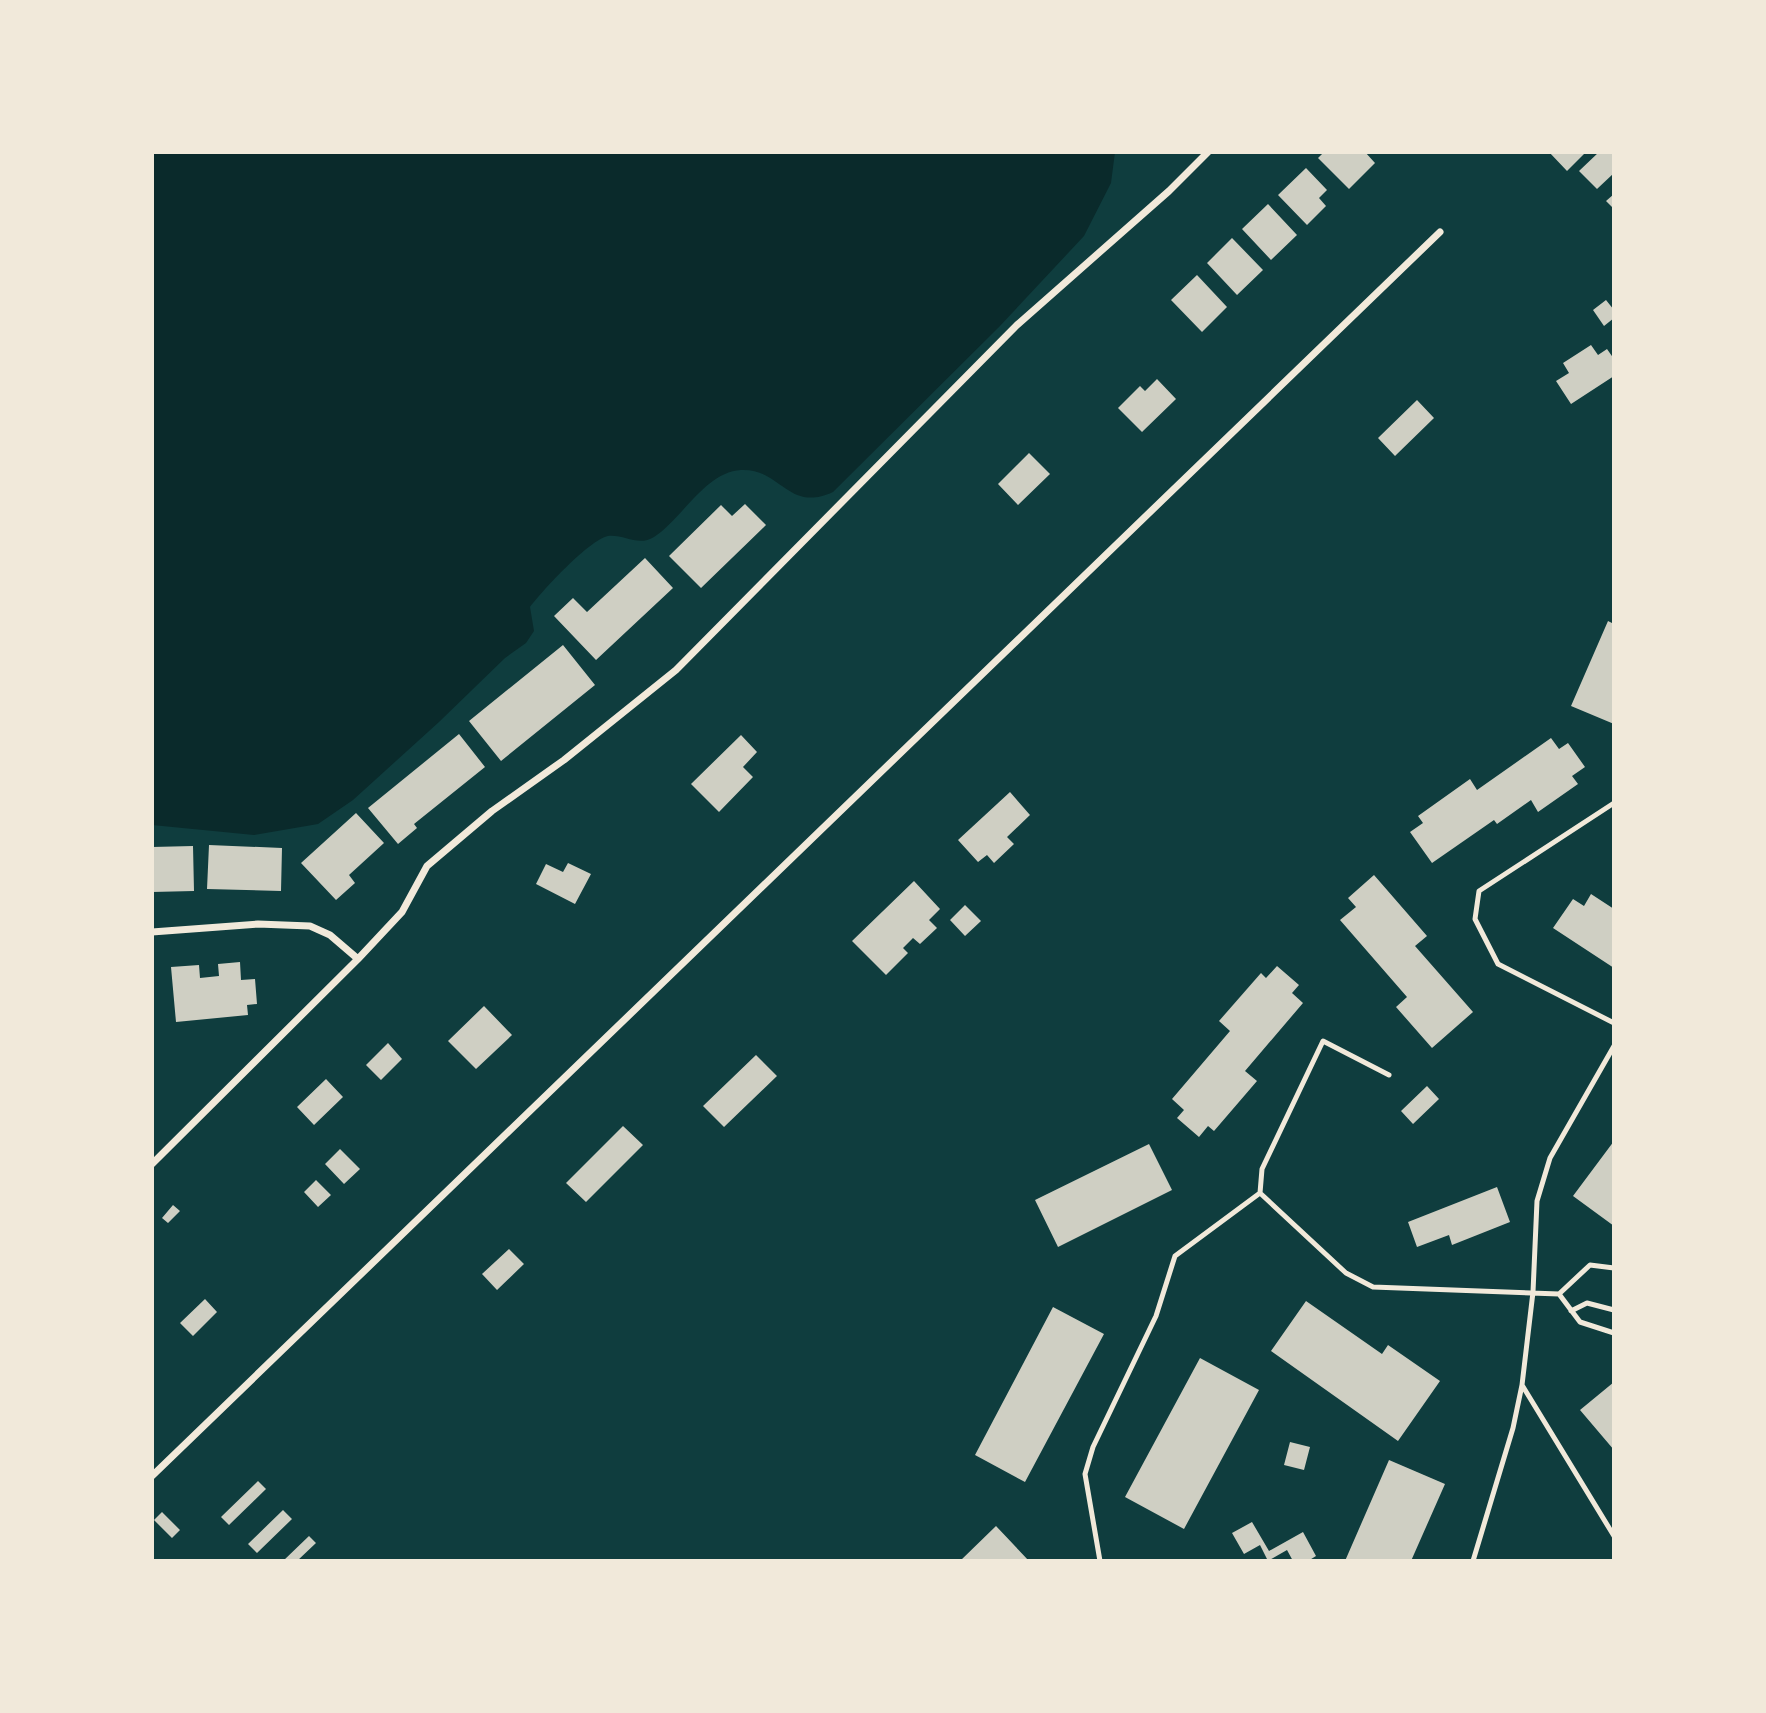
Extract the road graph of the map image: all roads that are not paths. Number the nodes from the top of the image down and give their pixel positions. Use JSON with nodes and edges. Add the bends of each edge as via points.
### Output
{"nodes":[{"id":1,"x":1208,"y":152,"type":"edge"},
{"id":2,"x":1440,"y":232,"type":"dead end"},
{"id":3,"x":1614,"y":803,"type":"edge"},
{"id":4,"x":152,"y":932,"type":"edge"},
{"id":5,"x":358,"y":959,"type":"junction"},
{"id":6,"x":1614,"y":1023,"type":"edge"},
{"id":7,"x":1614,"y":1046,"type":"edge"},
{"id":8,"x":1389,"y":1075,"type":"dead end"},
{"id":9,"x":152,"y":1164,"type":"edge"},
{"id":10,"x":1260,"y":1193,"type":"junction"},
{"id":11,"x":1614,"y":1268,"type":"edge"},
{"id":12,"x":1533,"y":1292,"type":"junction"},
{"id":13,"x":1559,"y":1294,"type":"junction"},
{"id":14,"x":1614,"y":1310,"type":"edge"},
{"id":15,"x":1570,"y":1311,"type":"junction"},
{"id":16,"x":1614,"y":1333,"type":"edge"},
{"id":17,"x":1522,"y":1385,"type":"junction"},
{"id":18,"x":152,"y":1476,"type":"edge"},
{"id":19,"x":1614,"y":1536,"type":"edge"},
{"id":20,"x":1100,"y":1561,"type":"edge"},
{"id":21,"x":1473,"y":1561,"type":"edge"}],
"edges":[{"from":1,"to":5,"type":"street","via":[[1017,325],[676,670],[428,866],[402,912]]},
{"from":2,"to":18,"type":"street"},
{"from":3,"to":6,"type":"lane","via":[[1479,891],[1475,919],[1498,964]]},
{"from":4,"to":5,"type":"street","via":[[258,924],[310,926],[330,935]]},
{"from":5,"to":9,"type":"street"},
{"from":7,"to":12,"type":"lane","via":[[1550,1158],[1537,1201]]},
{"from":8,"to":10,"type":"lane","via":[[1323,1041],[1262,1169]]},
{"from":10,"to":12,"type":"lane","via":[[1346,1273],[1373,1287]]},
{"from":10,"to":20,"type":"lane","via":[[1175,1256],[1156,1316],[1093,1447],[1085,1474]]},
{"from":11,"to":13,"type":"lane","via":[[1590,1265]]},
{"from":12,"to":13,"type":"lane"},
{"from":12,"to":17,"type":"lane"},
{"from":13,"to":15,"type":"lane"},
{"from":14,"to":15,"type":"lane","via":[[1587,1303]]},
{"from":15,"to":16,"type":"lane","via":[[1580,1322]]},
{"from":17,"to":19,"type":"lane"},
{"from":17,"to":21,"type":"lane"}]}
